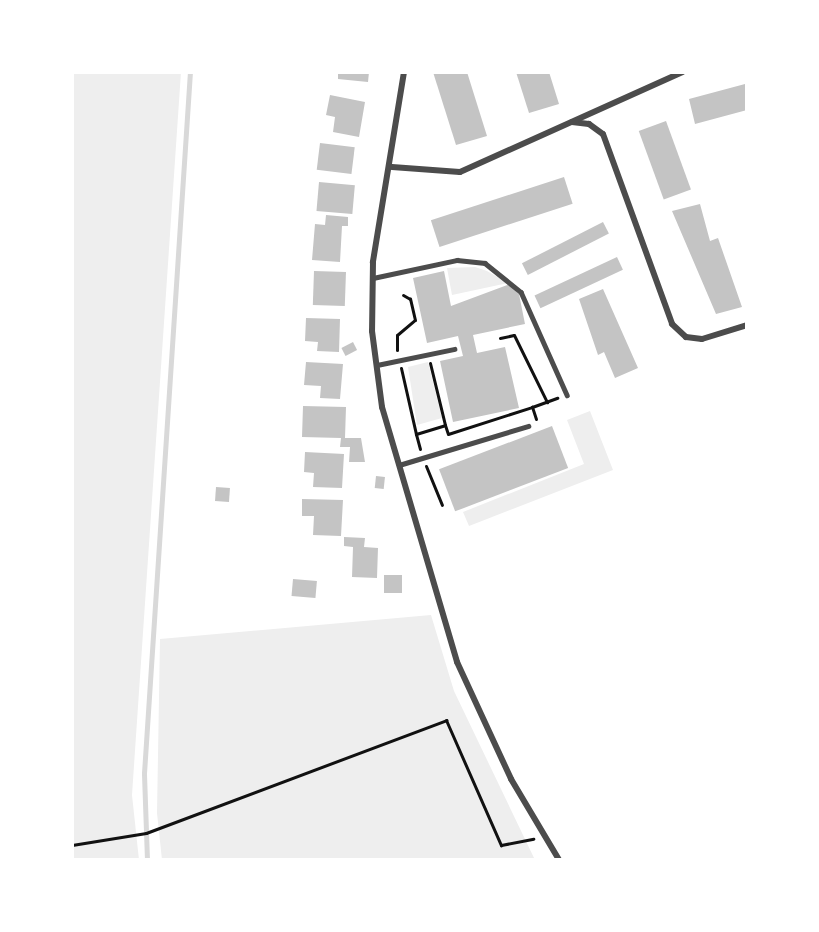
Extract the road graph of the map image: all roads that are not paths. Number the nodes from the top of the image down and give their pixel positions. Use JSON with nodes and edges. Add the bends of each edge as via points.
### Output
{"nodes":[{"id":1,"x":404,"y":72,"type":"edge"},
{"id":2,"x":683,"y":72,"type":"edge"},
{"id":3,"x":572,"y":122,"type":"junction"},
{"id":4,"x":392,"y":167,"type":"junction"},
{"id":5,"x":373,"y":278,"type":"junction"},
{"id":6,"x":747,"y":326,"type":"edge"},
{"id":7,"x":454,"y":349,"type":"dead end"},
{"id":8,"x":377,"y":365,"type":"junction"},
{"id":9,"x":567,"y":395,"type":"road end"},
{"id":10,"x":528,"y":426,"type":"road end"},
{"id":11,"x":399,"y":465,"type":"junction"},
{"id":12,"x":559,"y":860,"type":"edge"}],
"edges":[{"from":1,"to":4,"type":"street"},
{"from":2,"to":3,"type":"street"},
{"from":3,"to":4,"type":"street","via":[[460,172],[433,174]]},
{"from":3,"to":6,"type":"street","via":[[590,124],[603,134],[672,324],[686,337],[702,339]]},
{"from":4,"to":5,"type":"street"},
{"from":5,"to":8,"type":"street"},
{"from":5,"to":9,"type":"lane","via":[[457,260],[485,263],[521,292]]},
{"from":7,"to":8,"type":"lane"},
{"from":8,"to":11,"type":"street"},
{"from":10,"to":11,"type":"lane"},
{"from":11,"to":12,"type":"street","via":[[457,662],[511,779]]}]}
